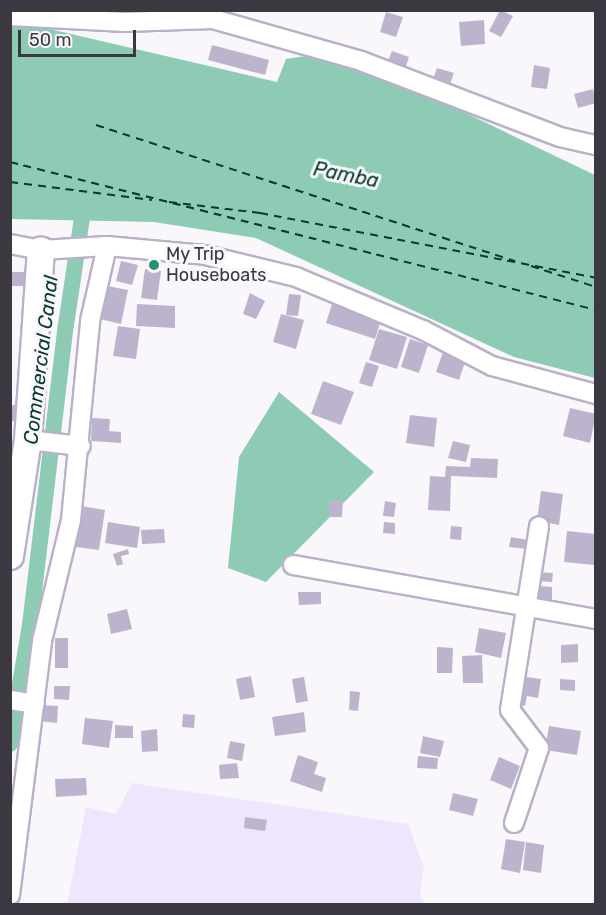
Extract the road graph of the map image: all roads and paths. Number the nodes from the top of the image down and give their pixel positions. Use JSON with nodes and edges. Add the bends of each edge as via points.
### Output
{"nodes":[{"id":1,"x":10,"y":16,"type":"edge"},
{"id":2,"x":596,"y":145,"type":"edge"},
{"id":3,"x":10,"y":244,"type":"edge"},
{"id":4,"x":104,"y":246,"type":"junction"},
{"id":5,"x":47,"y":249,"type":"junction"},
{"id":6,"x":596,"y":394,"type":"edge"},
{"id":7,"x":28,"y":440,"type":"junction"},
{"id":8,"x":81,"y":446,"type":"junction"},
{"id":9,"x":539,"y":526,"type":"dead end"},
{"id":10,"x":10,"y":556,"type":"edge"},
{"id":11,"x":293,"y":564,"type":"dead end"},
{"id":12,"x":528,"y":604,"type":"junction"},
{"id":13,"x":596,"y":619,"type":"edge"},
{"id":14,"x":10,"y":700,"type":"edge"},
{"id":15,"x":35,"y":704,"type":"junction"},
{"id":16,"x":514,"y":823,"type":"dead end"},
{"id":17,"x":10,"y":895,"type":"edge"}],
"edges":[{"from":1,"to":2,"type":"street","via":[[125,21],[213,19],[362,61],[560,137]]},
{"from":3,"to":5,"type":"street"},
{"from":4,"to":5,"type":"street"},
{"from":4,"to":6,"type":"street","via":[[205,255],[296,277],[423,330],[492,366]]},
{"from":4,"to":8,"type":"street","via":[[90,321]]},
{"from":5,"to":7,"type":"main road"},
{"from":7,"to":8,"type":"street"},
{"from":7,"to":10,"type":"main road"},
{"from":8,"to":15,"type":"street","via":[[71,520],[42,641]]},
{"from":9,"to":12,"type":"street"},
{"from":11,"to":12,"type":"street","via":[[479,601]]},
{"from":12,"to":13,"type":"street"},
{"from":12,"to":16,"type":"street","via":[[510,710],[539,748]]},
{"from":14,"to":15,"type":"street"},
{"from":15,"to":17,"type":"street"}]}
